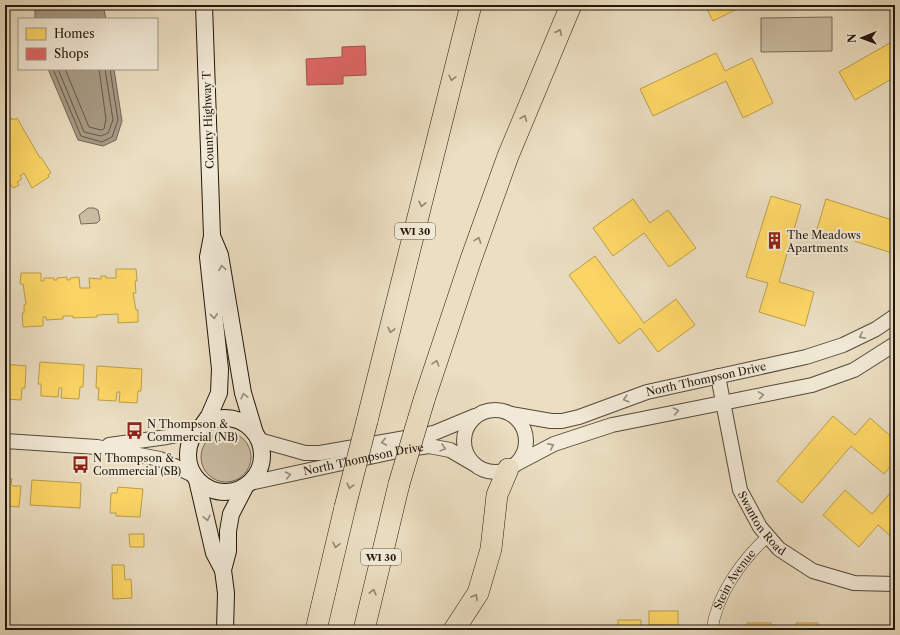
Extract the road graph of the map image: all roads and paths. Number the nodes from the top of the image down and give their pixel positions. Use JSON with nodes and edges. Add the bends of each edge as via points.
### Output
{"nodes":[{"id":1,"x":204,"y":5,"type":"edge"},
{"id":2,"x":470,"y":5,"type":"edge"},
{"id":3,"x":571,"y":5,"type":"edge"},
{"id":4,"x":212,"y":236,"type":"junction"},
{"id":5,"x":895,"y":316,"type":"edge"},
{"id":6,"x":895,"y":344,"type":"edge"},
{"id":7,"x":718,"y":376,"type":"junction"},
{"id":8,"x":722,"y":401,"type":"junction"},
{"id":9,"x":511,"y":414,"type":"junction"},
{"id":10,"x":475,"y":416,"type":"junction"},
{"id":11,"x":200,"y":428,"type":"junction"},
{"id":12,"x":257,"y":437,"type":"junction"},
{"id":13,"x":5,"y":441,"type":"edge"},
{"id":14,"x":97,"y":447,"type":"junction"},
{"id":15,"x":474,"y":464,"type":"junction"},
{"id":16,"x":512,"y":466,"type":"junction"},
{"id":17,"x":195,"y":477,"type":"junction"},
{"id":18,"x":247,"y":485,"type":"junction"},
{"id":19,"x":768,"y":536,"type":"junction"},
{"id":20,"x":223,"y":570,"type":"junction"},
{"id":21,"x":895,"y":584,"type":"edge"},
{"id":22,"x":226,"y":630,"type":"edge"},
{"id":23,"x":316,"y":630,"type":"edge"},
{"id":24,"x":364,"y":630,"type":"edge"},
{"id":25,"x":454,"y":630,"type":"edge"},
{"id":26,"x":712,"y":630,"type":"edge"}],
"edges":[{"from":1,"to":4,"type":"main road","name":"County Highway T"},
{"from":2,"to":23,"type":"highway","number":"WI 30","one_way":true,"bridge":true,"via":[[344,507]]},
{"from":24,"to":3,"type":"highway","number":"WI 30","one_way":true,"bridge":true,"via":[[399,484],[424,400],[508,156]]},
{"from":4,"to":11,"type":"main road","name":"County Highway T","one_way":true,"via":[[208,257],[220,369],[219,393],[209,416]]},
{"from":12,"to":4,"type":"main road","name":"County Highway T","one_way":true,"via":[[243,393],[220,256]]},
{"from":5,"to":7,"type":"street","name":"North Thompson Drive","one_way":true,"via":[[876,329],[843,345],[806,357]]},
{"from":8,"to":6,"type":"street","name":"North Thompson Drive","one_way":true,"via":[[812,385],[854,370]]},
{"from":7,"to":8,"type":"street","name":"Swanton Road"},
{"from":7,"to":9,"type":"street","name":"North Thompson Drive","one_way":true,"via":[[647,392],[562,421]]},
{"from":16,"to":8,"type":"street","name":"North Thompson Drive","one_way":true,"via":[[554,444],[612,425]]},
{"from":8,"to":19,"type":"street","name":"Swanton Road","via":[[740,490],[760,527]]},
{"from":9,"to":10,"type":"street","via":[[493,409]]},
{"from":9,"to":16,"type":"street","via":[[519,420],[526,437],[526,447],[522,456]]},
{"from":10,"to":12,"type":"street","name":"North Thompson Drive","one_way":true,"via":[[434,433],[320,453],[305,453]]},
{"from":10,"to":15,"type":"street","via":[[468,424],[464,435],[464,446]]},
{"from":11,"to":12,"type":"main road","via":[[214,420],[233,419],[245,424]]},
{"from":11,"to":14,"type":"street","via":[[167,437]]},
{"from":11,"to":17,"type":"main road","via":[[188,449],[188,462]]},
{"from":12,"to":18,"type":"main road","via":[[262,450],[261,462],[257,474]]},
{"from":13,"to":14,"type":"street"},
{"from":14,"to":17,"type":"street","via":[[160,459]]},
{"from":15,"to":16,"type":"street","via":[[491,472]]},
{"from":18,"to":15,"type":"street","name":"North Thompson Drive","one_way":true,"via":[[429,446],[450,450]]},
{"from":25,"to":16,"type":"highway","one_way":true,"via":[[478,593],[491,549],[497,495]]},
{"from":17,"to":18,"type":"main road","via":[[211,490],[220,492],[228,492]]},
{"from":17,"to":20,"type":"main road","one_way":true,"via":[[214,553]]},
{"from":18,"to":20,"type":"main road","via":[[229,520],[228,551]]},
{"from":19,"to":21,"type":"street","name":"Swanton Road","via":[[779,549],[813,571],[854,583]]},
{"from":19,"to":26,"type":"street","name":"Stein Avenue","via":[[737,569],[717,612]]},
{"from":20,"to":22,"type":"main road"}]}
